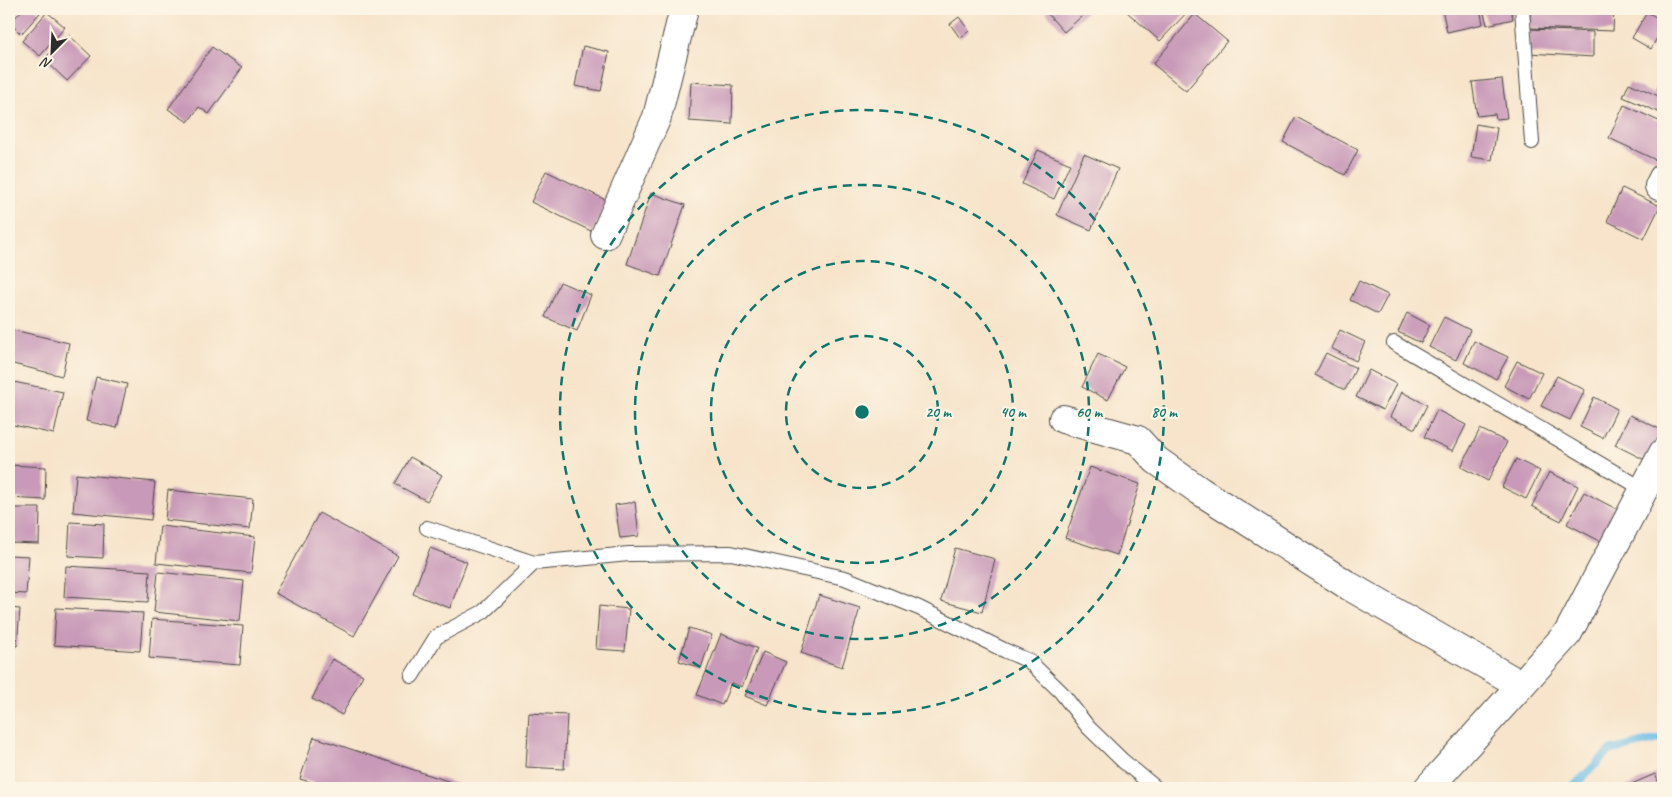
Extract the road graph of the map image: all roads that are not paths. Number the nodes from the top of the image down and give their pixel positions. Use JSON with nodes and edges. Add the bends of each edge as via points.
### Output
{"nodes":[{"id":1,"x":684,"y":9,"type":"edge"},
{"id":2,"x":1522,"y":9,"type":"edge"},
{"id":3,"x":1532,"y":142,"type":"dead end"},
{"id":4,"x":605,"y":235,"type":"dead end"},
{"id":5,"x":1394,"y":343,"type":"dead end"},
{"id":6,"x":1063,"y":419,"type":"dead end"},
{"id":7,"x":1663,"y":453,"type":"edge"},
{"id":8,"x":1643,"y":489,"type":"junction"},
{"id":9,"x":427,"y":528,"type":"dead end"},
{"id":10,"x":534,"y":563,"type":"junction"},
{"id":11,"x":412,"y":676,"type":"dead end"},
{"id":12,"x":1521,"y":685,"type":"junction"},
{"id":13,"x":1156,"y":788,"type":"edge"},
{"id":14,"x":1428,"y":788,"type":"edge"}],
"edges":[{"from":1,"to":4,"type":"street","via":[[657,118]]},
{"from":2,"to":3,"type":"lane"},
{"from":5,"to":8,"type":"lane"},
{"from":6,"to":12,"type":"street","via":[[1138,440],[1156,460],[1208,497],[1348,586]]},
{"from":7,"to":8,"type":"street"},
{"from":8,"to":12,"type":"street","via":[[1568,633]]},
{"from":9,"to":10,"type":"lane"},
{"from":10,"to":11,"type":"lane","via":[[482,612],[436,637]]},
{"from":10,"to":13,"type":"lane","via":[[629,554],[731,553],[845,578],[919,608],[1029,661],[1061,692],[1088,727]]},
{"from":12,"to":14,"type":"street"}]}
